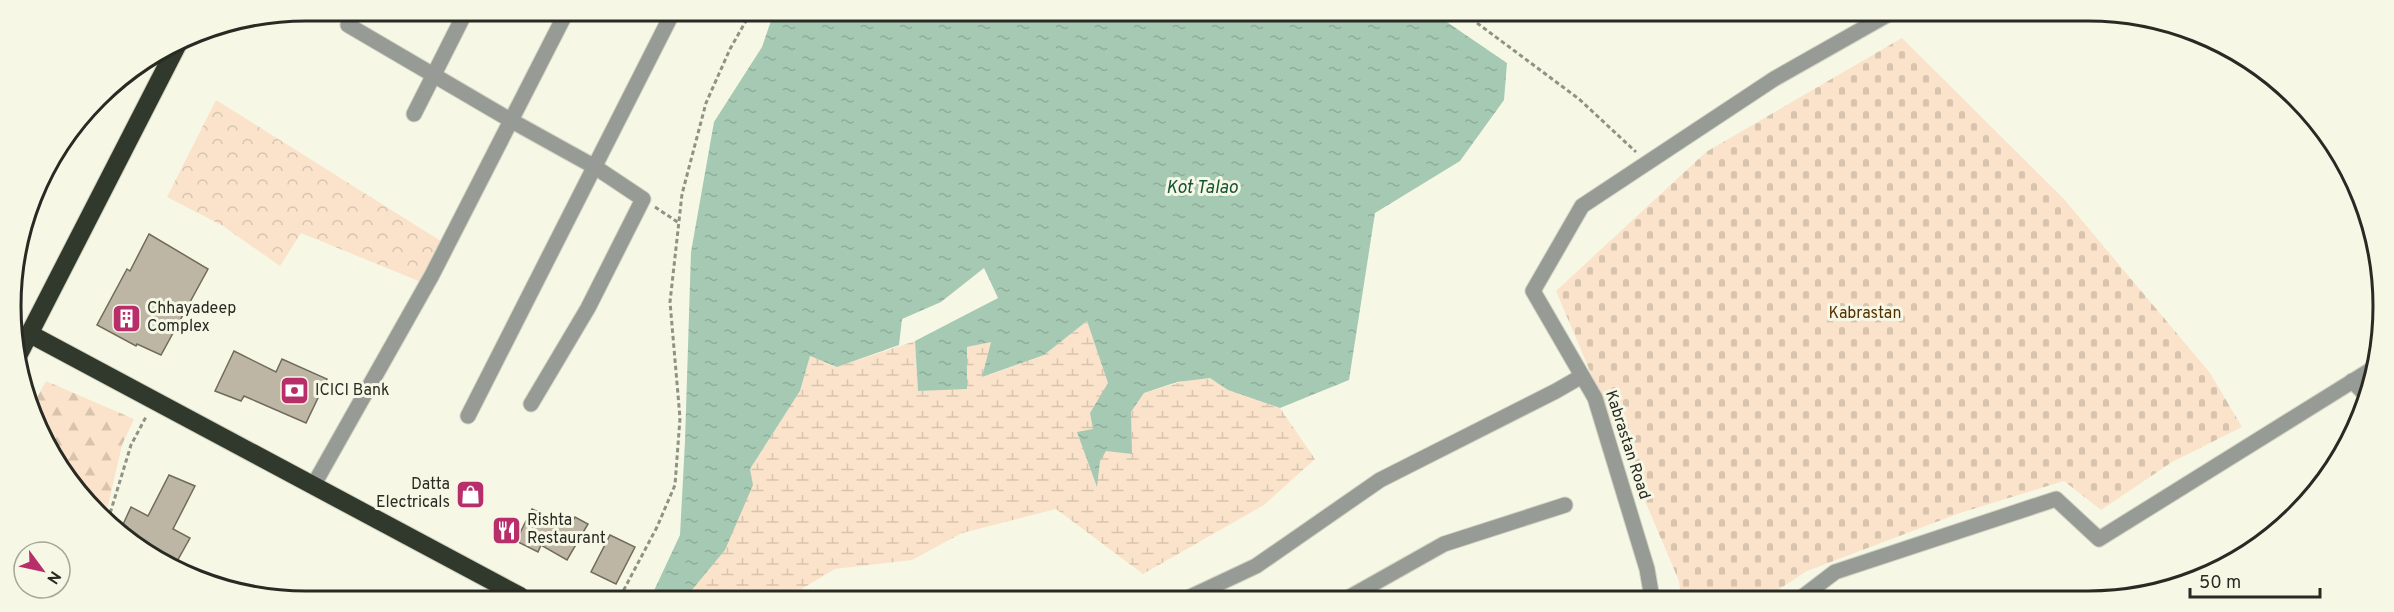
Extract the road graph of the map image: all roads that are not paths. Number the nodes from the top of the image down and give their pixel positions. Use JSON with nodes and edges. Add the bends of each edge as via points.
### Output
{"nodes":[{"id":1,"x":350,"y":21,"type":"edge"},
{"id":2,"x":461,"y":21,"type":"edge"},
{"id":3,"x":562,"y":21,"type":"edge"},
{"id":4,"x":669,"y":21,"type":"edge"},
{"id":5,"x":1876,"y":21,"type":"edge"},
{"id":6,"x":173,"y":54,"type":"edge"},
{"id":7,"x":434,"y":74,"type":"junction"},
{"id":8,"x":414,"y":114,"type":"dead end"},
{"id":9,"x":512,"y":121,"type":"junction"},
{"id":10,"x":596,"y":167,"type":"junction"},
{"id":11,"x":30,"y":334,"type":"junction"},
{"id":12,"x":24,"y":346,"type":"edge"},
{"id":13,"x":2365,"y":373,"type":"edge"},
{"id":14,"x":1582,"y":376,"type":"junction"},
{"id":15,"x":2352,"y":381,"type":"junction"},
{"id":16,"x":2360,"y":389,"type":"edge"},
{"id":17,"x":531,"y":404,"type":"dead end"},
{"id":18,"x":468,"y":416,"type":"dead end"},
{"id":19,"x":313,"y":486,"type":"junction"},
{"id":20,"x":1565,"y":505,"type":"dead end"},
{"id":21,"x":511,"y":591,"type":"edge"},
{"id":22,"x":1203,"y":591,"type":"edge"},
{"id":23,"x":1360,"y":591,"type":"edge"},
{"id":24,"x":1651,"y":591,"type":"edge"},
{"id":25,"x":1810,"y":591,"type":"edge"}],
"edges":[{"from":1,"to":7,"type":"street","via":[[348,25]]},
{"from":2,"to":7,"type":"street"},
{"from":3,"to":9,"type":"street"},
{"from":4,"to":10,"type":"street"},
{"from":5,"to":14,"type":"street","name":"Kabrastan Road","via":[[1774,79],[1582,206],[1533,291]]},
{"from":6,"to":11,"type":"highway"},
{"from":7,"to":8,"type":"street"},
{"from":7,"to":9,"type":"street"},
{"from":9,"to":10,"type":"street"},
{"from":9,"to":19,"type":"street","via":[[432,275]]},
{"from":10,"to":17,"type":"street","via":[[643,199],[588,308]]},
{"from":10,"to":18,"type":"street"},
{"from":11,"to":12,"type":"highway"},
{"from":11,"to":19,"type":"highway"},
{"from":13,"to":15,"type":"street"},
{"from":14,"to":22,"type":"street","via":[[1380,480],[1256,567]]},
{"from":14,"to":24,"type":"street","name":"Kabrastan Road","via":[[1595,398]]},
{"from":15,"to":16,"type":"street"},
{"from":15,"to":25,"type":"street","via":[[2099,539],[2056,499],[1835,572]]},
{"from":19,"to":21,"type":"highway"},
{"from":20,"to":23,"type":"street","via":[[1444,544]]}]}
